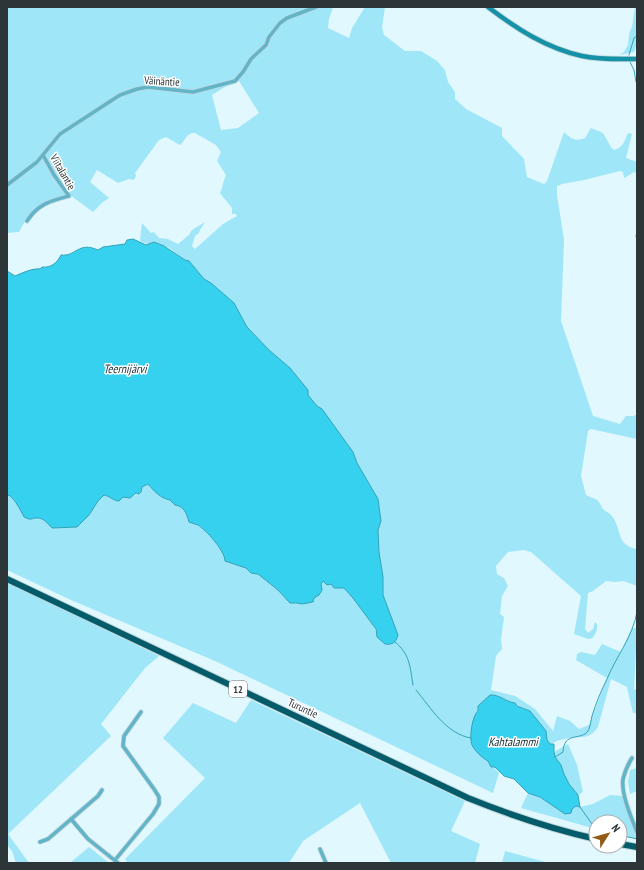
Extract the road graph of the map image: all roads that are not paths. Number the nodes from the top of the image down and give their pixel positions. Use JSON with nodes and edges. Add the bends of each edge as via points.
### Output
{"nodes":[{"id":1,"x":316,"y":7,"type":"edge"},
{"id":2,"x":488,"y":7,"type":"edge"},
{"id":3,"x":637,"y":59,"type":"edge"},
{"id":4,"x":43,"y":154,"type":"junction"},
{"id":5,"x":7,"y":185,"type":"edge"},
{"id":6,"x":27,"y":221,"type":"dead end"},
{"id":7,"x":7,"y":579,"type":"edge"},
{"id":8,"x":141,"y":712,"type":"dead end"},
{"id":9,"x":632,"y":758,"type":"dead end"},
{"id":10,"x":102,"y":790,"type":"dead end"},
{"id":11,"x":71,"y":819,"type":"junction"},
{"id":12,"x":637,"y":832,"type":"edge"},
{"id":13,"x":588,"y":836,"type":"edge"},
{"id":14,"x":40,"y":842,"type":"dead end"},
{"id":15,"x":320,"y":849,"type":"dead end"},
{"id":16,"x":117,"y":862,"type":"edge"},
{"id":17,"x":326,"y":863,"type":"edge"}],
"edges":[{"from":1,"to":4,"type":"street","name":"Väinäntie","via":[[280,23],[266,45],[251,59],[235,81],[193,92],[148,87],[120,95],[60,134]]},
{"from":2,"to":3,"type":"street","via":[[517,28],[557,49],[607,59]]},
{"from":4,"to":5,"type":"street","name":"Väinäntie","via":[[37,162]]},
{"from":4,"to":6,"type":"street","name":"Viitalantie","via":[[69,196],[45,203],[35,209]]},
{"from":7,"to":13,"type":"highway","name":"Turuntie","number":"12","via":[[468,798],[523,818]]},
{"from":8,"to":16,"type":"street","via":[[124,736],[123,746],[154,789],[160,804]]},
{"from":9,"to":12,"type":"street","via":[[623,783],[628,808]]},
{"from":10,"to":11,"type":"street"},
{"from":11,"to":14,"type":"street"},
{"from":11,"to":16,"type":"street","via":[[88,839]]},
{"from":15,"to":17,"type":"street"}]}
